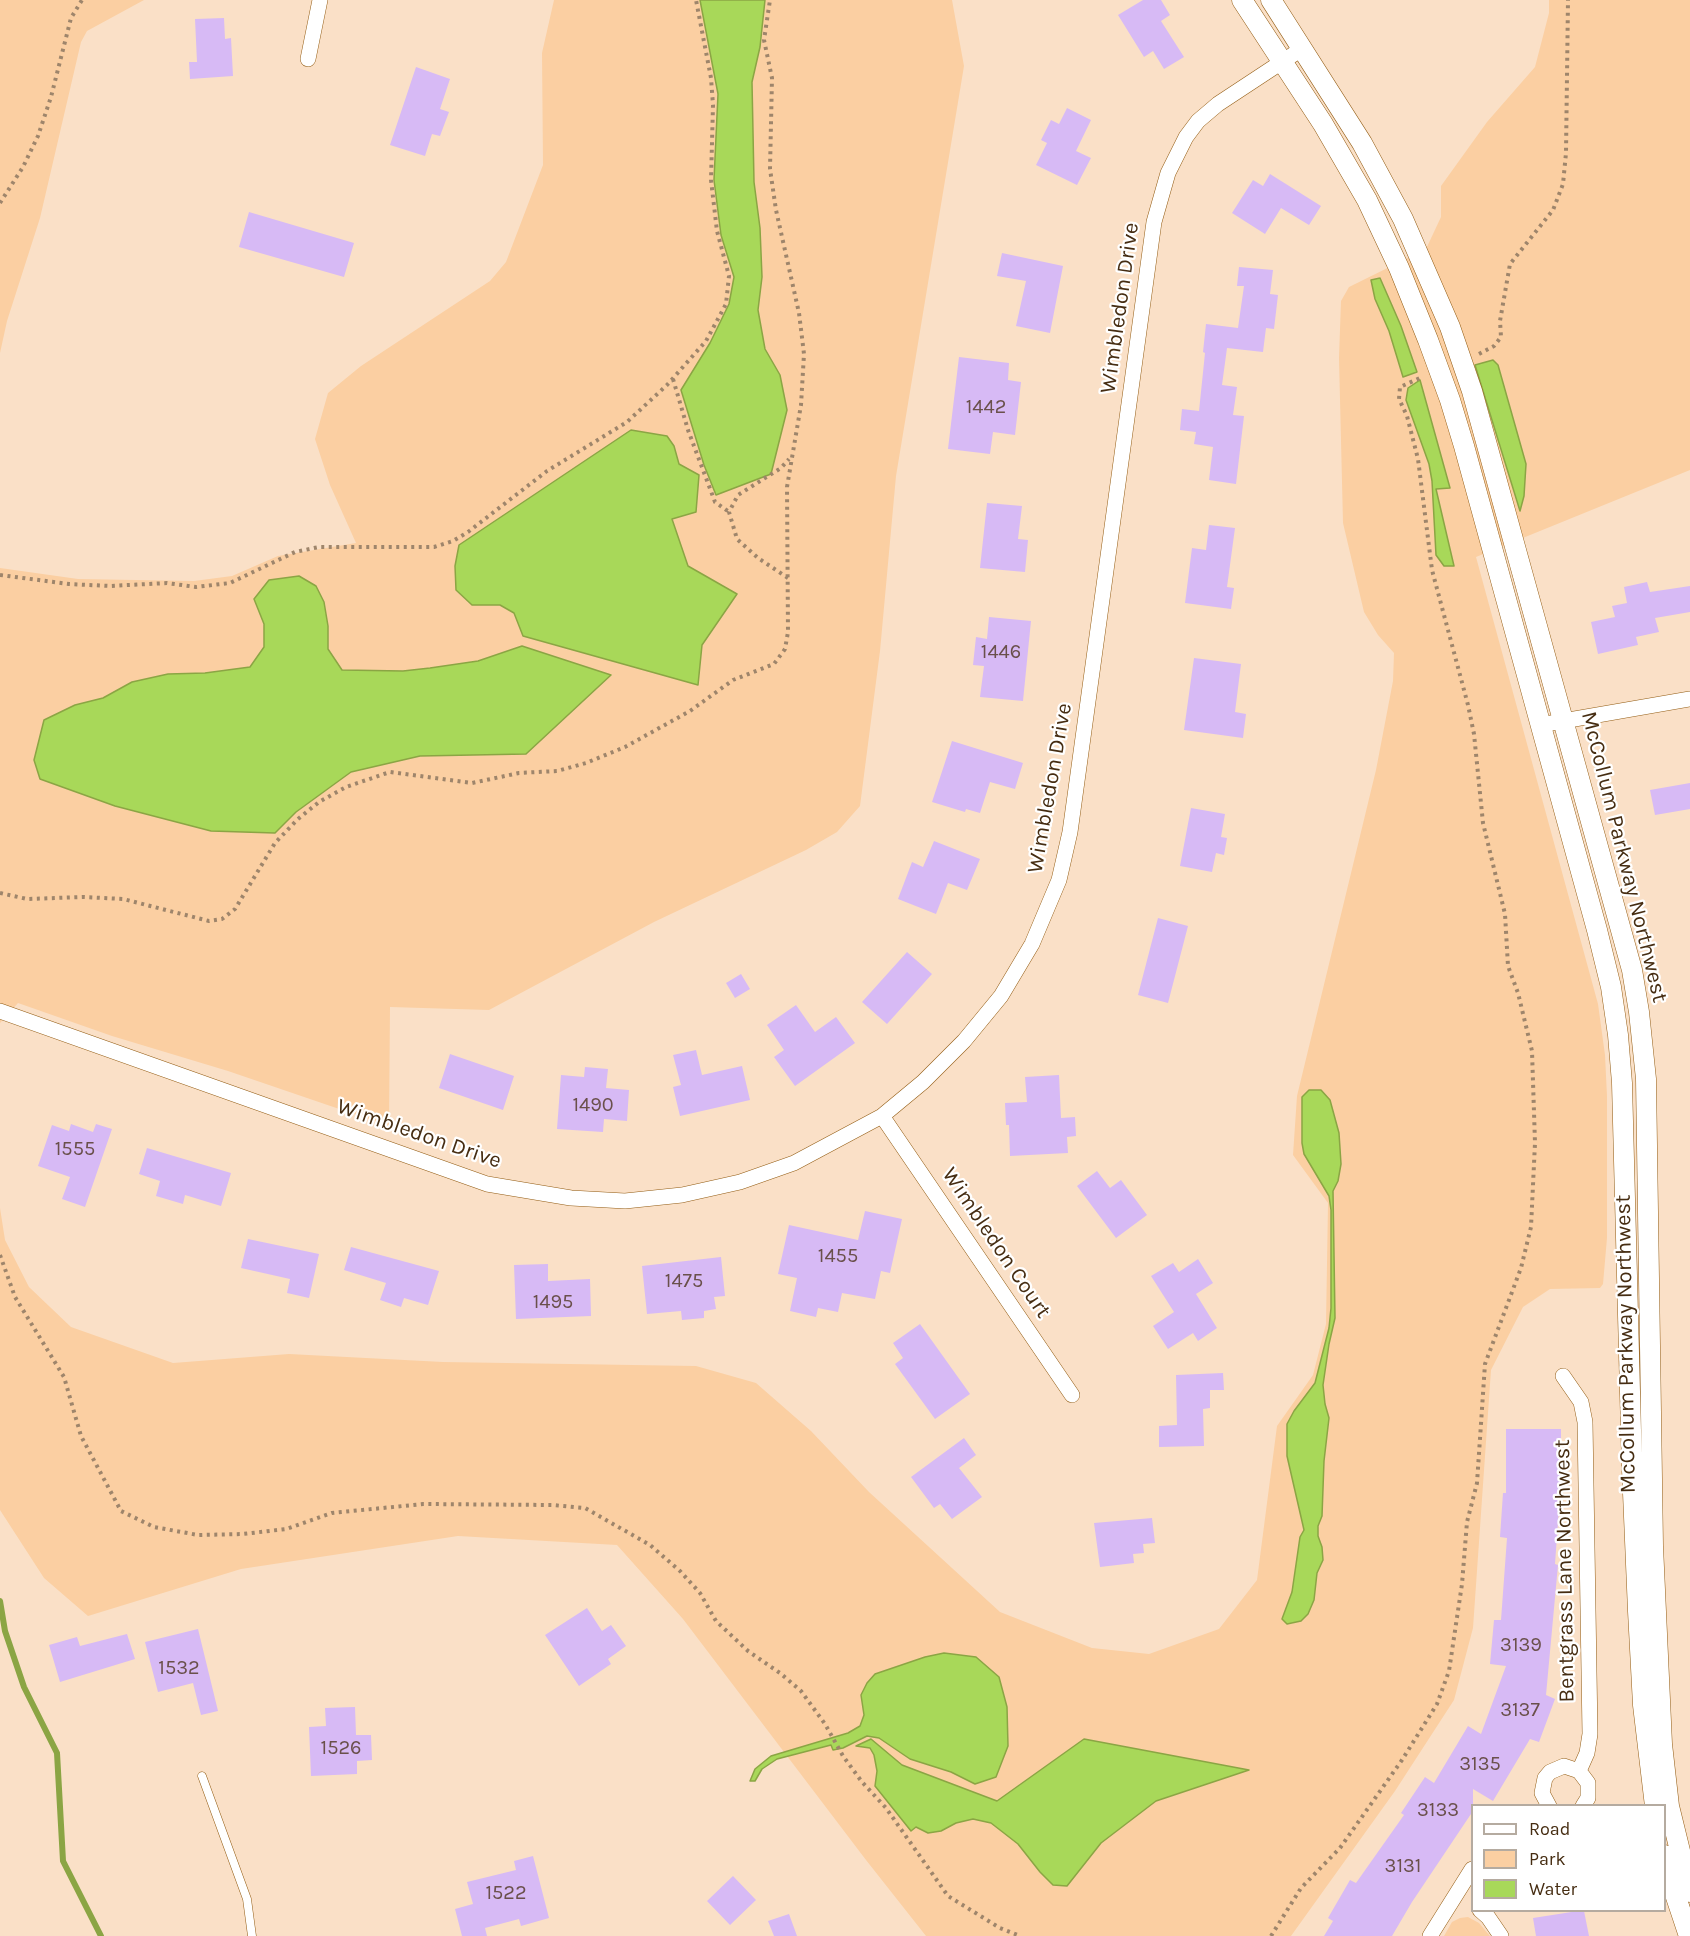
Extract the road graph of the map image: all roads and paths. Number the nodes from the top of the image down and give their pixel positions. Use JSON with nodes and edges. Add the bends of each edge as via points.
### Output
{"nodes":[{"id":1,"x":82,"y":0,"type":"edge"},
{"id":2,"x":320,"y":0,"type":"edge"},
{"id":3,"x":696,"y":0,"type":"edge"},
{"id":4,"x":770,"y":0,"type":"edge"},
{"id":5,"x":1242,"y":0,"type":"edge"},
{"id":6,"x":1271,"y":0,"type":"edge"},
{"id":7,"x":1568,"y":0,"type":"edge"},
{"id":8,"x":1303,"y":48,"type":"junction"},
{"id":9,"x":308,"y":59,"type":"dead end"},
{"id":10,"x":1283,"y":61,"type":"junction"},
{"id":11,"x":0,"y":203,"type":"edge"},
{"id":12,"x":1462,"y":362,"type":"junction"},
{"id":13,"x":1439,"y":370,"type":"junction"},
{"id":14,"x":673,"y":378,"type":"junction"},
{"id":15,"x":790,"y":458,"type":"junction"},
{"id":16,"x":729,"y":512,"type":"junction"},
{"id":17,"x":0,"y":575,"type":"edge"},
{"id":18,"x":789,"y":579,"type":"junction"},
{"id":19,"x":1690,"y":699,"type":"edge"},
{"id":20,"x":1564,"y":721,"type":"junction"},
{"id":21,"x":1540,"y":725,"type":"junction"},
{"id":22,"x":0,"y":892,"type":"edge"},
{"id":23,"x":0,"y":1011,"type":"edge"},
{"id":24,"x":882,"y":1116,"type":"junction"},
{"id":25,"x":0,"y":1255,"type":"edge"},
{"id":26,"x":1563,"y":1376,"type":"dead end"},
{"id":27,"x":1072,"y":1395,"type":"dead end"},
{"id":28,"x":1579,"y":1771,"type":"junction"},
{"id":29,"x":202,"y":1776,"type":"dead end"},
{"id":30,"x":1544,"y":1804,"type":"edge"},
{"id":31,"x":1584,"y":1804,"type":"edge"},
{"id":32,"x":1655,"y":1804,"type":"edge"},
{"id":33,"x":1666,"y":1859,"type":"edge"},
{"id":34,"x":1471,"y":1872,"type":"edge"},
{"id":35,"x":1690,"y":1892,"type":"edge"},
{"id":36,"x":1456,"y":1894,"type":"junction"},
{"id":37,"x":1471,"y":1904,"type":"edge"},
{"id":38,"x":1481,"y":1912,"type":"edge"},
{"id":39,"x":252,"y":1936,"type":"edge"},
{"id":40,"x":1020,"y":1936,"type":"edge"},
{"id":41,"x":1271,"y":1936,"type":"edge"},
{"id":42,"x":1430,"y":1936,"type":"edge"},
{"id":43,"x":1501,"y":1936,"type":"edge"},
{"id":44,"x":1689,"y":1936,"type":"edge"}],
"edges":[{"from":1,"to":11,"type":"path","via":[[71,18],[38,136]]},
{"from":2,"to":9,"type":"street"},
{"from":3,"to":14,"type":"path","via":[[713,105],[711,180],[717,231],[729,276],[726,304],[718,321]]},
{"from":4,"to":15,"type":"path","via":[[764,40],[772,78],[770,170],[804,354],[801,405]]},
{"from":5,"to":10,"type":"street","name":"McCollum Parkway Northwest"},
{"from":6,"to":8,"type":"street","name":"McCollum Parkway Northwest"},
{"from":7,"to":12,"type":"path","via":[[1563,184],[1553,210],[1510,264],[1501,337],[1494,346]]},
{"from":8,"to":10,"type":"street","name":"Wimbledon Drive"},
{"from":8,"to":12,"type":"street","name":"McCollum Parkway Northwest","via":[[1403,219]]},
{"from":10,"to":13,"type":"street","name":"McCollum Parkway Northwest","via":[[1367,201]]},
{"from":10,"to":24,"type":"street","name":"Wimbledon Drive","via":[[1198,121],[1168,172],[1154,222],[1070,832],[1059,880],[1032,944],[1001,996],[964,1041]]},
{"from":12,"to":20,"type":"street","name":"McCollum Parkway Northwest"},
{"from":13,"to":21,"type":"street","name":"McCollum Parkway Northwest","via":[[1464,446]]},
{"from":13,"to":41,"type":"path","via":[[1400,387],[1399,399],[1418,459],[1432,570],[1474,734],[1483,823],[1505,914],[1508,966],[1532,1051],[1535,1143],[1531,1227],[1521,1268],[1485,1364],[1477,1483],[1467,1522],[1449,1671],[1437,1704],[1340,1848],[1301,1888]]},
{"from":14,"to":16,"type":"path","via":[[715,502]]},
{"from":14,"to":17,"type":"path","via":[[627,422],[547,471],[468,532],[434,547],[319,547],[295,552],[230,583],[196,587],[167,583],[69,584]]},
{"from":15,"to":16,"type":"path","via":[[782,468],[738,495]]},
{"from":15,"to":18,"type":"path","via":[[786,522]]},
{"from":16,"to":18,"type":"path","via":[[736,539]]},
{"from":18,"to":22,"type":"path","via":[[787,640],[774,664],[733,681],[690,711],[586,764],[472,783],[390,772],[346,787],[319,802],[275,843],[235,909],[222,920],[209,921],[123,899],[27,899]]},
{"from":19,"to":20,"type":"street"},
{"from":20,"to":21,"type":"street"},
{"from":20,"to":35,"type":"street","name":"McCollum Parkway Northwest","via":[[1627,951],[1642,1034],[1646,1078],[1653,1546],[1662,1744],[1669,1806]]},
{"from":21,"to":32,"type":"street","name":"McCollum Parkway Northwest","via":[[1598,930],[1618,1035],[1638,1611],[1643,1705]]},
{"from":23,"to":24,"type":"street","name":"Wimbledon Drive","via":[[487,1184],[571,1198],[625,1201],[682,1195],[740,1182],[794,1163]]},
{"from":24,"to":27,"type":"street","name":"Wimbledon Court"},
{"from":25,"to":40,"type":"path","via":[[15,1297],[64,1377],[81,1436],[122,1511],[154,1527],[198,1535],[243,1534],[286,1528],[332,1513],[423,1504],[585,1508],[650,1545],[700,1593],[716,1621],[801,1691],[843,1756],[886,1808],[948,1896],[992,1924]]},
{"from":26,"to":28,"type":"street","name":"Bentgrass Lane Northwest","via":[[1581,1402],[1585,1422],[1590,1734]]},
{"from":28,"to":30,"type":"street","via":[[1564,1766],[1550,1772],[1543,1785]]},
{"from":28,"to":31,"type":"street","via":[[1589,1790]]},
{"from":29,"to":39,"type":"lane","via":[[247,1899]]},
{"from":33,"to":44,"type":"street"},
{"from":34,"to":36,"type":"street"},
{"from":36,"to":37,"type":"street"},
{"from":36,"to":42,"type":"street"},
{"from":38,"to":43,"type":"street"}]}
